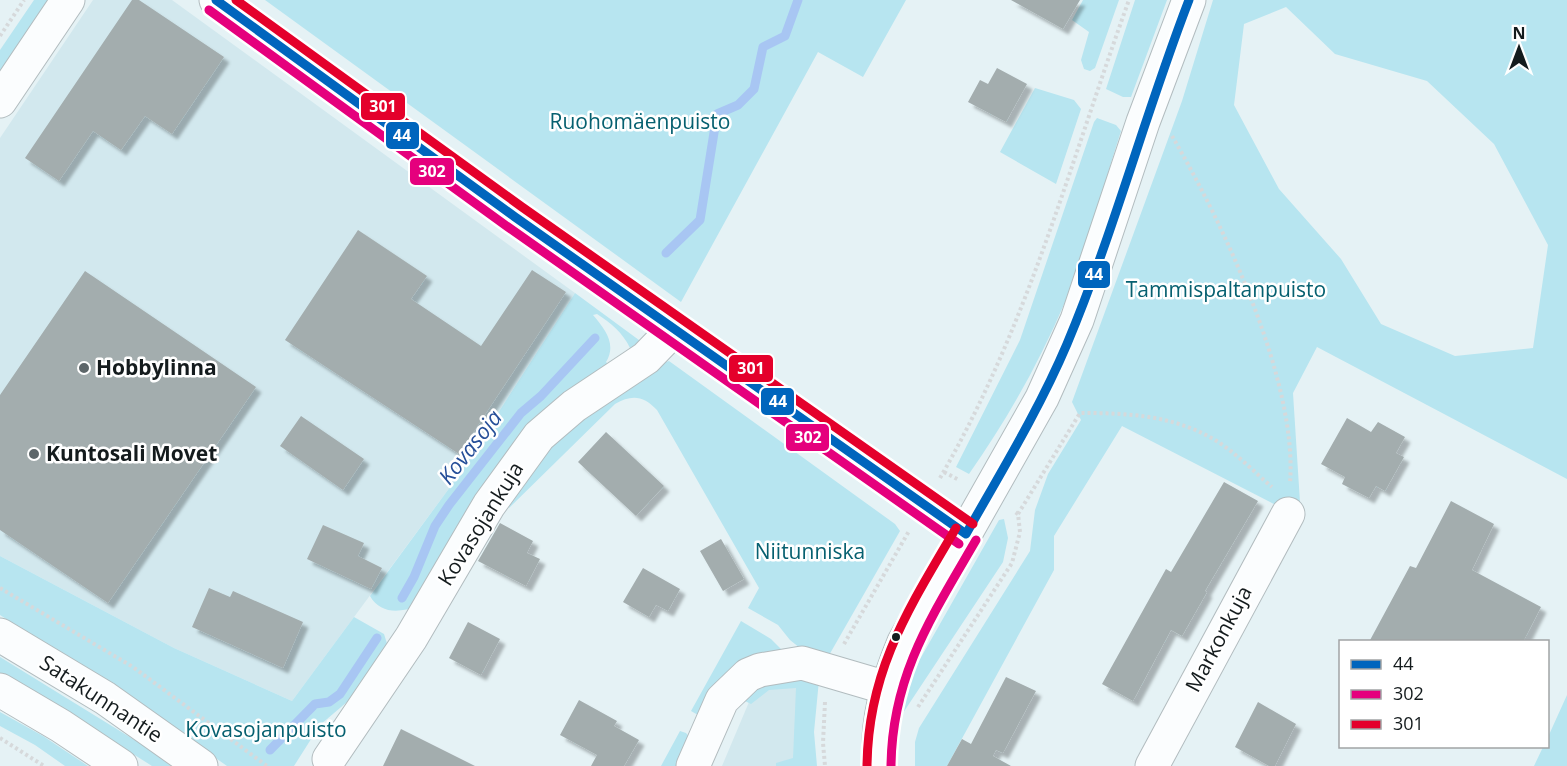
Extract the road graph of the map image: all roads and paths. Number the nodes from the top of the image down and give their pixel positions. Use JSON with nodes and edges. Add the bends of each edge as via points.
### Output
{"nodes":[{"id":1,"x":24,"y":0,"type":"edge"},
{"id":2,"x":68,"y":0,"type":"edge"},
{"id":3,"x":216,"y":0,"type":"edge"},
{"id":4,"x":1129,"y":0,"type":"edge"},
{"id":5,"x":1189,"y":0,"type":"edge"},
{"id":6,"x":0,"y":36,"type":"edge"},
{"id":7,"x":0,"y":101,"type":"edge"},
{"id":8,"x":1170,"y":133,"type":"dead end"},
{"id":9,"x":675,"y":328,"type":"junction"},
{"id":10,"x":944,"y":472,"type":"junction"},
{"id":11,"x":962,"y":482,"type":"dead end"},
{"id":12,"x":936,"y":487,"type":"dead end"},
{"id":13,"x":1007,"y":507,"type":"dead end"},
{"id":14,"x":1018,"y":513,"type":"junction"},
{"id":15,"x":1288,"y":513,"type":"junction"},
{"id":16,"x":912,"y":526,"type":"dead end"},
{"id":17,"x":966,"y":534,"type":"junction"},
{"id":18,"x":0,"y":588,"type":"edge"},
{"id":19,"x":0,"y":635,"type":"edge"},
{"id":20,"x":832,"y":673,"type":"junction"},
{"id":21,"x":887,"y":688,"type":"junction"},
{"id":22,"x":0,"y":690,"type":"edge"},
{"id":23,"x":916,"y":711,"type":"dead end"},
{"id":24,"x":0,"y":738,"type":"edge"},
{"id":25,"x":329,"y":759,"type":"dead end"},
{"id":26,"x":44,"y":766,"type":"edge"},
{"id":27,"x":121,"y":766,"type":"edge"},
{"id":28,"x":201,"y":766,"type":"edge"},
{"id":29,"x":267,"y":766,"type":"edge"},
{"id":30,"x":693,"y":766,"type":"edge"},
{"id":31,"x":825,"y":766,"type":"edge"},
{"id":32,"x":879,"y":766,"type":"edge"},
{"id":33,"x":1152,"y":766,"type":"edge"}],
"edges":[{"from":1,"to":6,"type":"path"},
{"from":2,"to":7,"type":"street"},
{"from":3,"to":9,"type":"street"},
{"from":4,"to":10,"type":"path","via":[[1045,249],[1000,364]]},
{"from":5,"to":17,"type":"street","via":[[1143,122],[1077,320],[1042,398]]},
{"from":8,"to":15,"type":"path","via":[[1206,200],[1274,364],[1286,415],[1291,474]]},
{"from":9,"to":17,"type":"street"},
{"from":9,"to":25,"type":"street","name":"Kovasojankuja","via":[[646,358],[574,406],[539,436],[489,506],[411,638]]},
{"from":10,"to":11,"type":"path"},
{"from":10,"to":12,"type":"path"},
{"from":13,"to":14,"type":"path"},
{"from":14,"to":15,"type":"path","via":[[1080,412],[1128,413],[1176,421],[1216,440],[1273,488]]},
{"from":14,"to":23,"type":"path","via":[[1020,532],[1012,563]]},
{"from":15,"to":33,"type":"street","name":"Markonkuja"},
{"from":16,"to":20,"type":"path","via":[[843,646]]},
{"from":17,"to":21,"type":"street","via":[[904,642]]},
{"from":18,"to":29,"type":"path","via":[[133,667]]},
{"from":19,"to":28,"type":"street","name":"Satakunnantie","via":[[105,698]]},
{"from":20,"to":21,"type":"street"},
{"from":20,"to":30,"type":"street","via":[[802,663],[748,675],[722,700]]},
{"from":20,"to":31,"type":"path","via":[[823,716]]},
{"from":21,"to":32,"type":"street","via":[[878,729]]},
{"from":22,"to":27,"type":"street"},
{"from":24,"to":26,"type":"path"}]}
